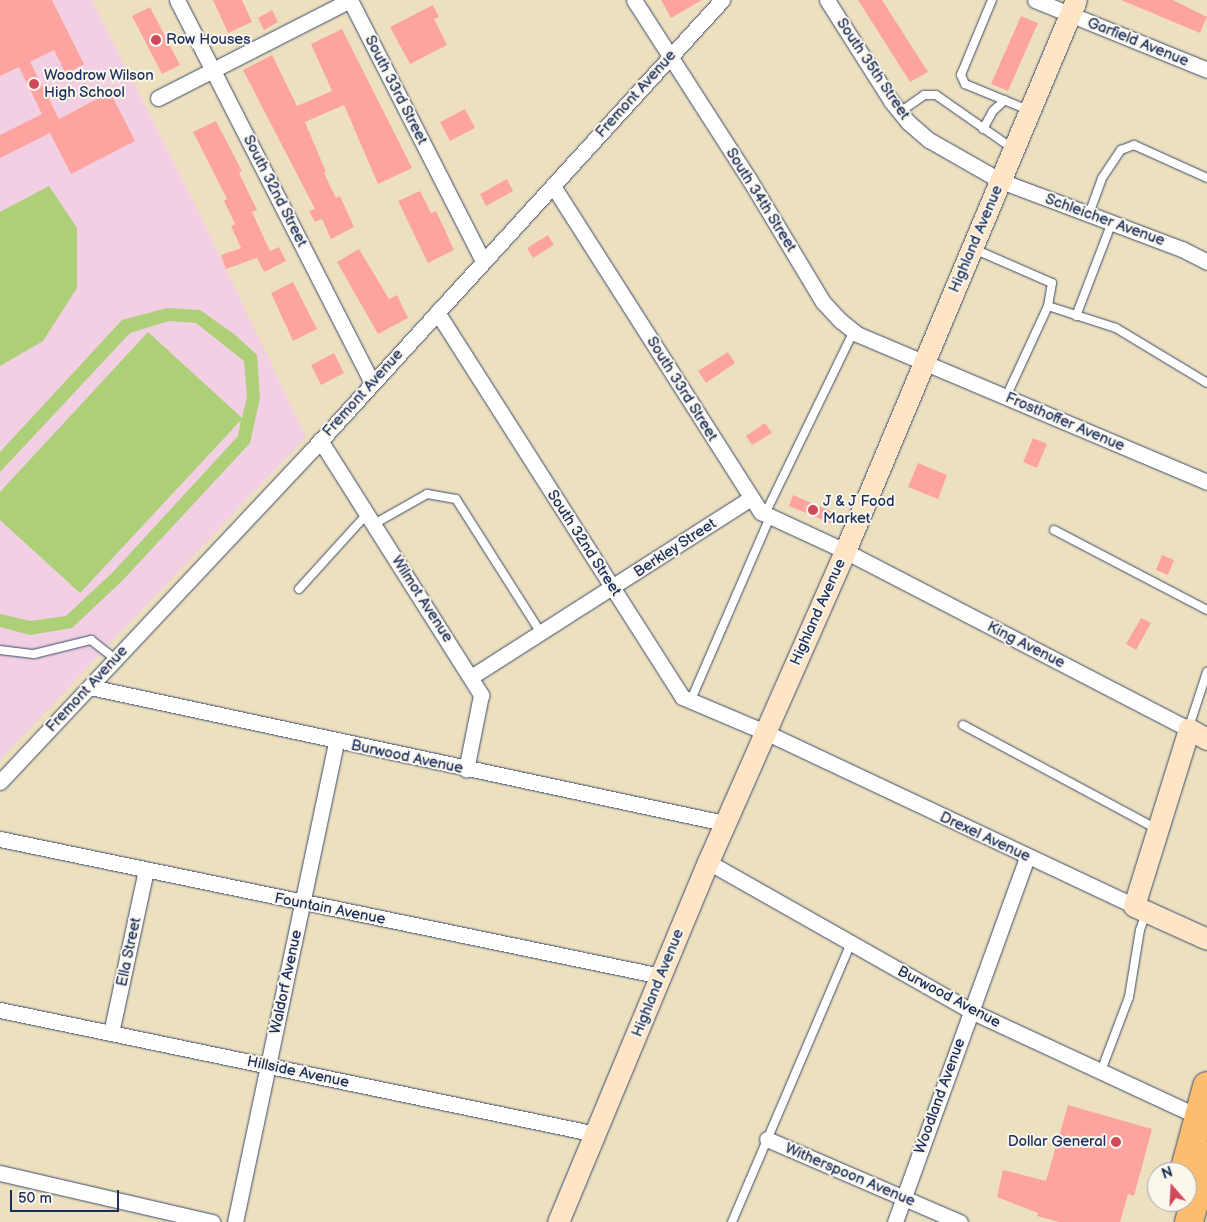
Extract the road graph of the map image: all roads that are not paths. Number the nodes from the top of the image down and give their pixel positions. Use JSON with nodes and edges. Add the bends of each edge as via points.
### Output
{"nodes":[{"id":1,"x":177,"y":0,"type":"edge"},
{"id":2,"x":350,"y":0,"type":"edge"},
{"id":3,"x":634,"y":0,"type":"edge"},
{"id":4,"x":722,"y":0,"type":"edge"},
{"id":5,"x":827,"y":0,"type":"edge"},
{"id":6,"x":992,"y":0,"type":"edge"},
{"id":7,"x":1035,"y":0,"type":"edge"},
{"id":8,"x":1073,"y":7,"type":"edge"},
{"id":9,"x":670,"y":56,"type":"junction"},
{"id":10,"x":213,"y":70,"type":"junction"},
{"id":11,"x":1207,"y":70,"type":"edge"},
{"id":12,"x":158,"y":98,"type":"dead end"},
{"id":13,"x":1005,"y":100,"type":"junction"},
{"id":14,"x":1030,"y":111,"type":"junction"},
{"id":15,"x":900,"y":112,"type":"junction"},
{"id":16,"x":983,"y":129,"type":"junction"},
{"id":17,"x":1014,"y":149,"type":"junction"},
{"id":18,"x":1207,"y":178,"type":"edge"},
{"id":19,"x":1001,"y":181,"type":"junction"},
{"id":20,"x":553,"y":186,"type":"junction"},
{"id":21,"x":1090,"y":214,"type":"junction"},
{"id":22,"x":1112,"y":222,"type":"junction"},
{"id":23,"x":972,"y":248,"type":"junction"},
{"id":24,"x":483,"y":261,"type":"junction"},
{"id":25,"x":1207,"y":262,"type":"edge"},
{"id":26,"x":1048,"y":306,"type":"junction"},
{"id":27,"x":437,"y":312,"type":"junction"},
{"id":28,"x":1076,"y":316,"type":"junction"},
{"id":29,"x":854,"y":331,"type":"junction"},
{"id":30,"x":923,"y":362,"type":"junction"},
{"id":31,"x":372,"y":383,"type":"junction"},
{"id":32,"x":1207,"y":383,"type":"edge"},
{"id":33,"x":1006,"y":397,"type":"junction"},
{"id":34,"x":320,"y":440,"type":"junction"},
{"id":35,"x":1207,"y":482,"type":"edge"},
{"id":36,"x":751,"y":498,"type":"junction"},
{"id":37,"x":767,"y":516,"type":"junction"},
{"id":38,"x":370,"y":519,"type":"junction"},
{"id":39,"x":1054,"y":530,"type":"dead end"},
{"id":40,"x":845,"y":551,"type":"junction"},
{"id":41,"x":299,"y":589,"type":"dead end"},
{"id":42,"x":613,"y":589,"type":"junction"},
{"id":43,"x":1207,"y":610,"type":"edge"},
{"id":44,"x":541,"y":634,"type":"junction"},
{"id":45,"x":0,"y":650,"type":"edge"},
{"id":46,"x":115,"y":659,"type":"junction"},
{"id":47,"x":1207,"y":672,"type":"edge"},
{"id":48,"x":472,"y":677,"type":"junction"},
{"id":49,"x":90,"y":687,"type":"junction"},
{"id":50,"x":690,"y":702,"type":"junction"},
{"id":51,"x":963,"y":725,"type":"dead end"},
{"id":52,"x":1188,"y":729,"type":"junction"},
{"id":53,"x":765,"y":732,"type":"junction"},
{"id":54,"x":1207,"y":739,"type":"edge"},
{"id":55,"x":336,"y":742,"type":"junction"},
{"id":56,"x":466,"y":770,"type":"junction"},
{"id":57,"x":0,"y":782,"type":"edge"},
{"id":58,"x":724,"y":823,"type":"junction"},
{"id":59,"x":1158,"y":830,"type":"junction"},
{"id":60,"x":0,"y":839,"type":"edge"},
{"id":61,"x":1027,"y":858,"type":"junction"},
{"id":62,"x":708,"y":862,"type":"junction"},
{"id":63,"x":146,"y":870,"type":"junction"},
{"id":64,"x":303,"y":904,"type":"junction"},
{"id":65,"x":1141,"y":909,"type":"junction"},
{"id":66,"x":1207,"y":938,"type":"edge"},
{"id":67,"x":851,"y":943,"type":"junction"},
{"id":68,"x":661,"y":976,"type":"junction"},
{"id":69,"x":0,"y":1010,"type":"edge"},
{"id":70,"x":971,"y":1011,"type":"junction"},
{"id":71,"x":111,"y":1033,"type":"junction"},
{"id":72,"x":268,"y":1066,"type":"junction"},
{"id":73,"x":1101,"y":1071,"type":"junction"},
{"id":74,"x":1207,"y":1086,"type":"edge"},
{"id":75,"x":1199,"y":1117,"type":"junction"},
{"id":76,"x":596,"y":1134,"type":"junction"},
{"id":77,"x":767,"y":1140,"type":"junction"},
{"id":78,"x":1207,"y":1156,"type":"edge"},
{"id":79,"x":1187,"y":1162,"type":"edge"},
{"id":80,"x":0,"y":1172,"type":"edge"},
{"id":81,"x":902,"y":1199,"type":"junction"},
{"id":82,"x":212,"y":1222,"type":"edge"},
{"id":83,"x":234,"y":1222,"type":"edge"},
{"id":84,"x":558,"y":1222,"type":"edge"},
{"id":85,"x":732,"y":1222,"type":"edge"},
{"id":86,"x":895,"y":1222,"type":"edge"},
{"id":87,"x":960,"y":1222,"type":"edge"},
{"id":88,"x":1189,"y":1222,"type":"edge"}],
"edges":[{"from":1,"to":10,"type":"street","name":"South 32nd Street"},
{"from":2,"to":10,"type":"street"},
{"from":2,"to":24,"type":"street","name":"South 33rd Street"},
{"from":3,"to":9,"type":"street","name":"South 34th Street"},
{"from":4,"to":9,"type":"street","name":"Fremont Avenue"},
{"from":5,"to":15,"type":"street","name":"South 35th Street"},
{"from":6,"to":13,"type":"lane","via":[[961,75],[965,84]]},
{"from":7,"to":8,"type":"street","name":"Garfield Avenue"},
{"from":8,"to":11,"type":"street","name":"Garfield Avenue"},
{"from":8,"to":14,"type":"street","name":"Highland Avenue"},
{"from":9,"to":20,"type":"street","name":"Fremont Avenue"},
{"from":9,"to":29,"type":"street","name":"South 34th Street","via":[[823,302]]},
{"from":10,"to":12,"type":"street"},
{"from":10,"to":31,"type":"street","name":"South 32nd Street"},
{"from":13,"to":14,"type":"lane"},
{"from":13,"to":16,"type":"lane","via":[[993,111]]},
{"from":14,"to":17,"type":"street","name":"Highland Avenue"},
{"from":15,"to":16,"type":"lane","via":[[924,95],[936,95]]},
{"from":15,"to":19,"type":"street","name":"South 35th Street","via":[[929,140]]},
{"from":16,"to":17,"type":"lane"},
{"from":17,"to":19,"type":"street","name":"Highland Avenue"},
{"from":18,"to":21,"type":"lane","via":[[1134,145],[1122,150],[1102,178]]},
{"from":19,"to":21,"type":"street","name":"Schleicher Avenue"},
{"from":19,"to":23,"type":"street","name":"Highland Avenue"},
{"from":20,"to":24,"type":"street","name":"Fremont Avenue"},
{"from":20,"to":36,"type":"street","name":"South 33rd Street"},
{"from":21,"to":22,"type":"street","name":"Schleicher Avenue"},
{"from":22,"to":25,"type":"street","name":"Schleicher Avenue","via":[[1182,248]]},
{"from":22,"to":28,"type":"lane"},
{"from":23,"to":26,"type":"lane","via":[[1052,283]]},
{"from":23,"to":30,"type":"street","name":"Highland Avenue"},
{"from":24,"to":27,"type":"street","name":"Fremont Avenue"},
{"from":26,"to":28,"type":"lane"},
{"from":26,"to":33,"type":"lane"},
{"from":27,"to":31,"type":"street","name":"Fremont Avenue"},
{"from":27,"to":42,"type":"street","name":"South 32nd Street"},
{"from":28,"to":32,"type":"lane","via":[[1116,328]]},
{"from":29,"to":30,"type":"street","name":"South 34th Street"},
{"from":29,"to":37,"type":"lane"},
{"from":30,"to":33,"type":"street","name":"Frosthoffer Avenue"},
{"from":30,"to":40,"type":"street","name":"Highland Avenue"},
{"from":31,"to":34,"type":"street","name":"Fremont Avenue"},
{"from":33,"to":35,"type":"street","name":"Frosthoffer Avenue"},
{"from":34,"to":38,"type":"street","name":"Wilmot Avenue"},
{"from":34,"to":46,"type":"street","name":"Fremont Avenue"},
{"from":36,"to":37,"type":"street","name":"South 33rd Street"},
{"from":36,"to":42,"type":"street","name":"Berkley Street"},
{"from":37,"to":40,"type":"street","name":"South 33rd Street"},
{"from":37,"to":50,"type":"lane"},
{"from":38,"to":41,"type":"lane"},
{"from":38,"to":44,"type":"lane","via":[[428,494],[456,499]]},
{"from":38,"to":48,"type":"street","name":"Wilmot Avenue"},
{"from":39,"to":43,"type":"lane"},
{"from":40,"to":52,"type":"street","name":"King Avenue"},
{"from":40,"to":53,"type":"street","name":"Highland Avenue"},
{"from":42,"to":44,"type":"street","name":"Berkley Street"},
{"from":42,"to":50,"type":"street","name":"South 32nd Street","via":[[682,698]]},
{"from":44,"to":48,"type":"street","name":"Berkley Street"},
{"from":45,"to":46,"type":"lane","via":[[34,654],[91,640]]},
{"from":46,"to":49,"type":"street","name":"Fremont Avenue"},
{"from":47,"to":52,"type":"lane"},
{"from":48,"to":56,"type":"street","name":"Wilmot Avenue","via":[[481,695]]},
{"from":49,"to":55,"type":"street","name":"Burwood Avenue"},
{"from":49,"to":57,"type":"street","name":"Fremont Avenue"},
{"from":50,"to":53,"type":"street","name":"South 32nd Street"},
{"from":51,"to":59,"type":"lane"},
{"from":52,"to":54,"type":"street","name":"King Avenue"},
{"from":52,"to":59,"type":"street"},
{"from":53,"to":58,"type":"street","name":"Highland Avenue"},
{"from":53,"to":61,"type":"street","name":"Drexel Avenue"},
{"from":55,"to":56,"type":"street","name":"Burwood Avenue"},
{"from":55,"to":64,"type":"street","name":"Waldorf Avenue"},
{"from":56,"to":58,"type":"street","name":"Burwood Avenue"},
{"from":58,"to":62,"type":"street","name":"Highland Avenue"},
{"from":59,"to":65,"type":"street"},
{"from":60,"to":63,"type":"street","name":"Fountain Avenue"},
{"from":61,"to":65,"type":"street","name":"Drexel Avenue"},
{"from":61,"to":70,"type":"street","name":"Woodland Avenue"},
{"from":62,"to":67,"type":"street","name":"Burwood Avenue"},
{"from":62,"to":68,"type":"street","name":"Highland Avenue"},
{"from":63,"to":64,"type":"street","name":"Fountain Avenue"},
{"from":63,"to":71,"type":"street","name":"Ella Street"},
{"from":64,"to":68,"type":"street","name":"Fountain Avenue"},
{"from":64,"to":72,"type":"street","name":"Waldorf Avenue"},
{"from":65,"to":66,"type":"street","name":"Drexel Avenue"},
{"from":65,"to":73,"type":"lane","via":[[1129,997]]},
{"from":67,"to":70,"type":"street","name":"Burwood Avenue"},
{"from":67,"to":77,"type":"lane"},
{"from":68,"to":76,"type":"street","name":"Highland Avenue"},
{"from":69,"to":71,"type":"street","name":"Hillside Avenue"},
{"from":70,"to":73,"type":"street","name":"Burwood Avenue"},
{"from":70,"to":81,"type":"street","name":"Woodland Avenue"},
{"from":71,"to":72,"type":"street","name":"Hillside Avenue"},
{"from":72,"to":76,"type":"street","name":"Hillside Avenue"},
{"from":72,"to":83,"type":"street","name":"Waldorf Avenue"},
{"from":73,"to":75,"type":"street","name":"Burwood Avenue"},
{"from":74,"to":75,"type":"highway"},
{"from":75,"to":79,"type":"highway"},
{"from":76,"to":84,"type":"street","name":"Highland Avenue"},
{"from":77,"to":81,"type":"street","name":"Witherspoon Avenue"},
{"from":77,"to":85,"type":"lane"},
{"from":78,"to":88,"type":"highway"},
{"from":80,"to":82,"type":"street"},
{"from":81,"to":86,"type":"street","name":"Woodland Avenue"},
{"from":81,"to":87,"type":"street","name":"Witherspoon Avenue"}]}
